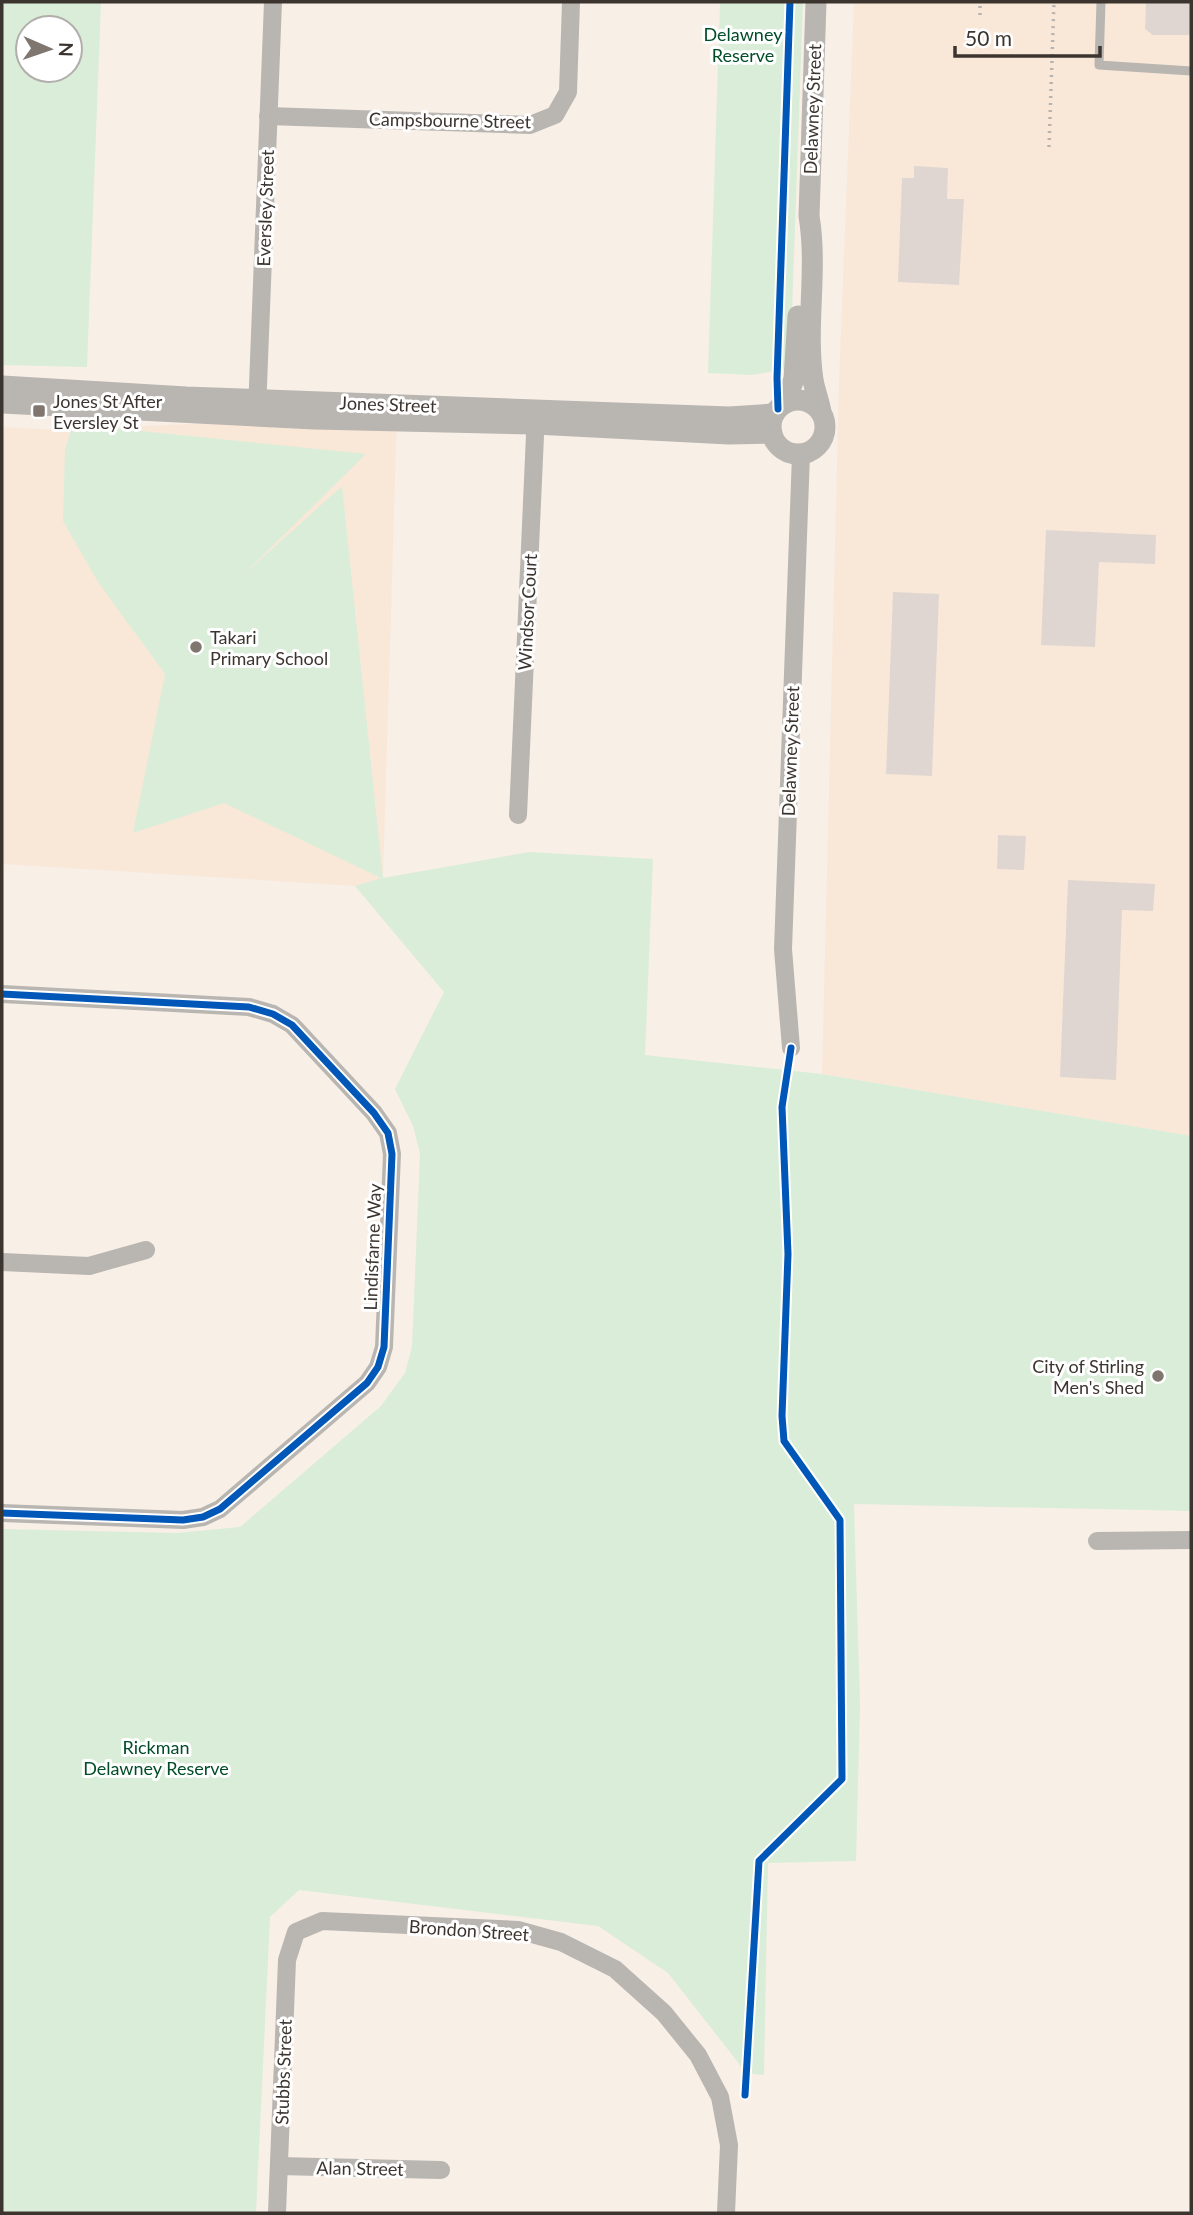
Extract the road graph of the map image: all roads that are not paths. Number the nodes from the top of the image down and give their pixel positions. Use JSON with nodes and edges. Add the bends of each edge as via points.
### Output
{"nodes":[{"id":1,"x":273,"y":2,"type":"edge"},
{"id":2,"x":571,"y":2,"type":"edge"},
{"id":3,"x":816,"y":2,"type":"edge"},
{"id":4,"x":1101,"y":2,"type":"edge"},
{"id":5,"x":1191,"y":71,"type":"edge"},
{"id":6,"x":268,"y":116,"type":"junction"},
{"id":7,"x":809,"y":216,"type":"junction"},
{"id":8,"x":2,"y":386,"type":"edge"},
{"id":9,"x":2,"y":402,"type":"edge"},
{"id":10,"x":257,"y":407,"type":"junction"},
{"id":11,"x":821,"y":412,"type":"junction"},
{"id":12,"x":536,"y":417,"type":"junction"},
{"id":13,"x":777,"y":417,"type":"junction"},
{"id":14,"x":801,"y":454,"type":"junction"},
{"id":15,"x":518,"y":816,"type":"dead end"},
{"id":16,"x":2,"y":994,"type":"edge"},
{"id":17,"x":791,"y":1048,"type":"dead end"},
{"id":18,"x":145,"y":1250,"type":"dead end"},
{"id":19,"x":2,"y":1262,"type":"edge"},
{"id":20,"x":2,"y":1513,"type":"edge"},
{"id":21,"x":1191,"y":1540,"type":"edge"},
{"id":22,"x":1097,"y":1541,"type":"dead end"},
{"id":23,"x":296,"y":1932,"type":"joint"},
{"id":24,"x":279,"y":2166,"type":"junction"},
{"id":25,"x":441,"y":2170,"type":"dead end"},
{"id":26,"x":277,"y":2213,"type":"edge"},
{"id":27,"x":726,"y":2213,"type":"edge"}],
"edges":[{"from":1,"to":6,"type":"street","name":"Eversley Street"},
{"from":2,"to":6,"type":"street","name":"Campsbourne Street","via":[[568,92],[555,115],[530,125]]},
{"from":3,"to":7,"type":"street","name":"Delawney Street"},
{"from":4,"to":5,"type":"lane","via":[[1099,65]]},
{"from":6,"to":10,"type":"street","name":"Eversley Street"},
{"from":7,"to":11,"type":"street","name":"Delawney Street","via":[[814,246],[811,354]]},
{"from":7,"to":13,"type":"street","name":"Delawney Street","via":[[800,242],[794,379]]},
{"from":8,"to":10,"type":"street","name":"Jones Street"},
{"from":9,"to":10,"type":"street","name":"Jones Street","via":[[185,413]]},
{"from":10,"to":12,"type":"street","name":"Jones Street"},
{"from":11,"to":13,"type":"street","name":"Jones Street","via":[[801,400]]},
{"from":11,"to":14,"type":"street","via":[[825,422],[822,440]]},
{"from":12,"to":13,"type":"street","name":"Jones Street","via":[[706,433]]},
{"from":12,"to":15,"type":"street","name":"Windsor Court"},
{"from":13,"to":14,"type":"street","via":[[780,446]]},
{"from":14,"to":17,"type":"street","name":"Delawney Street","via":[[783,949]]},
{"from":16,"to":20,"type":"street","name":"Lindisfarne Way","via":[[249,1007],[273,1014],[292,1025],[374,1112],[388,1133],[392,1154],[384,1347],[367,1383],[219,1509],[203,1517]]},
{"from":18,"to":19,"type":"street","via":[[89,1266]]},
{"from":21,"to":22,"type":"street"},
{"from":23,"to":24,"type":"street","name":"Stubbs Street","via":[[287,1960]]},
{"from":23,"to":27,"type":"street","name":"Brondon Street","via":[[323,1921],[518,1930],[561,1942],[615,1969],[664,2013],[698,2055],[720,2097],[729,2145]]},
{"from":24,"to":25,"type":"street","name":"Alan Street"},
{"from":24,"to":26,"type":"street","name":"Stubbs Street"}]}
